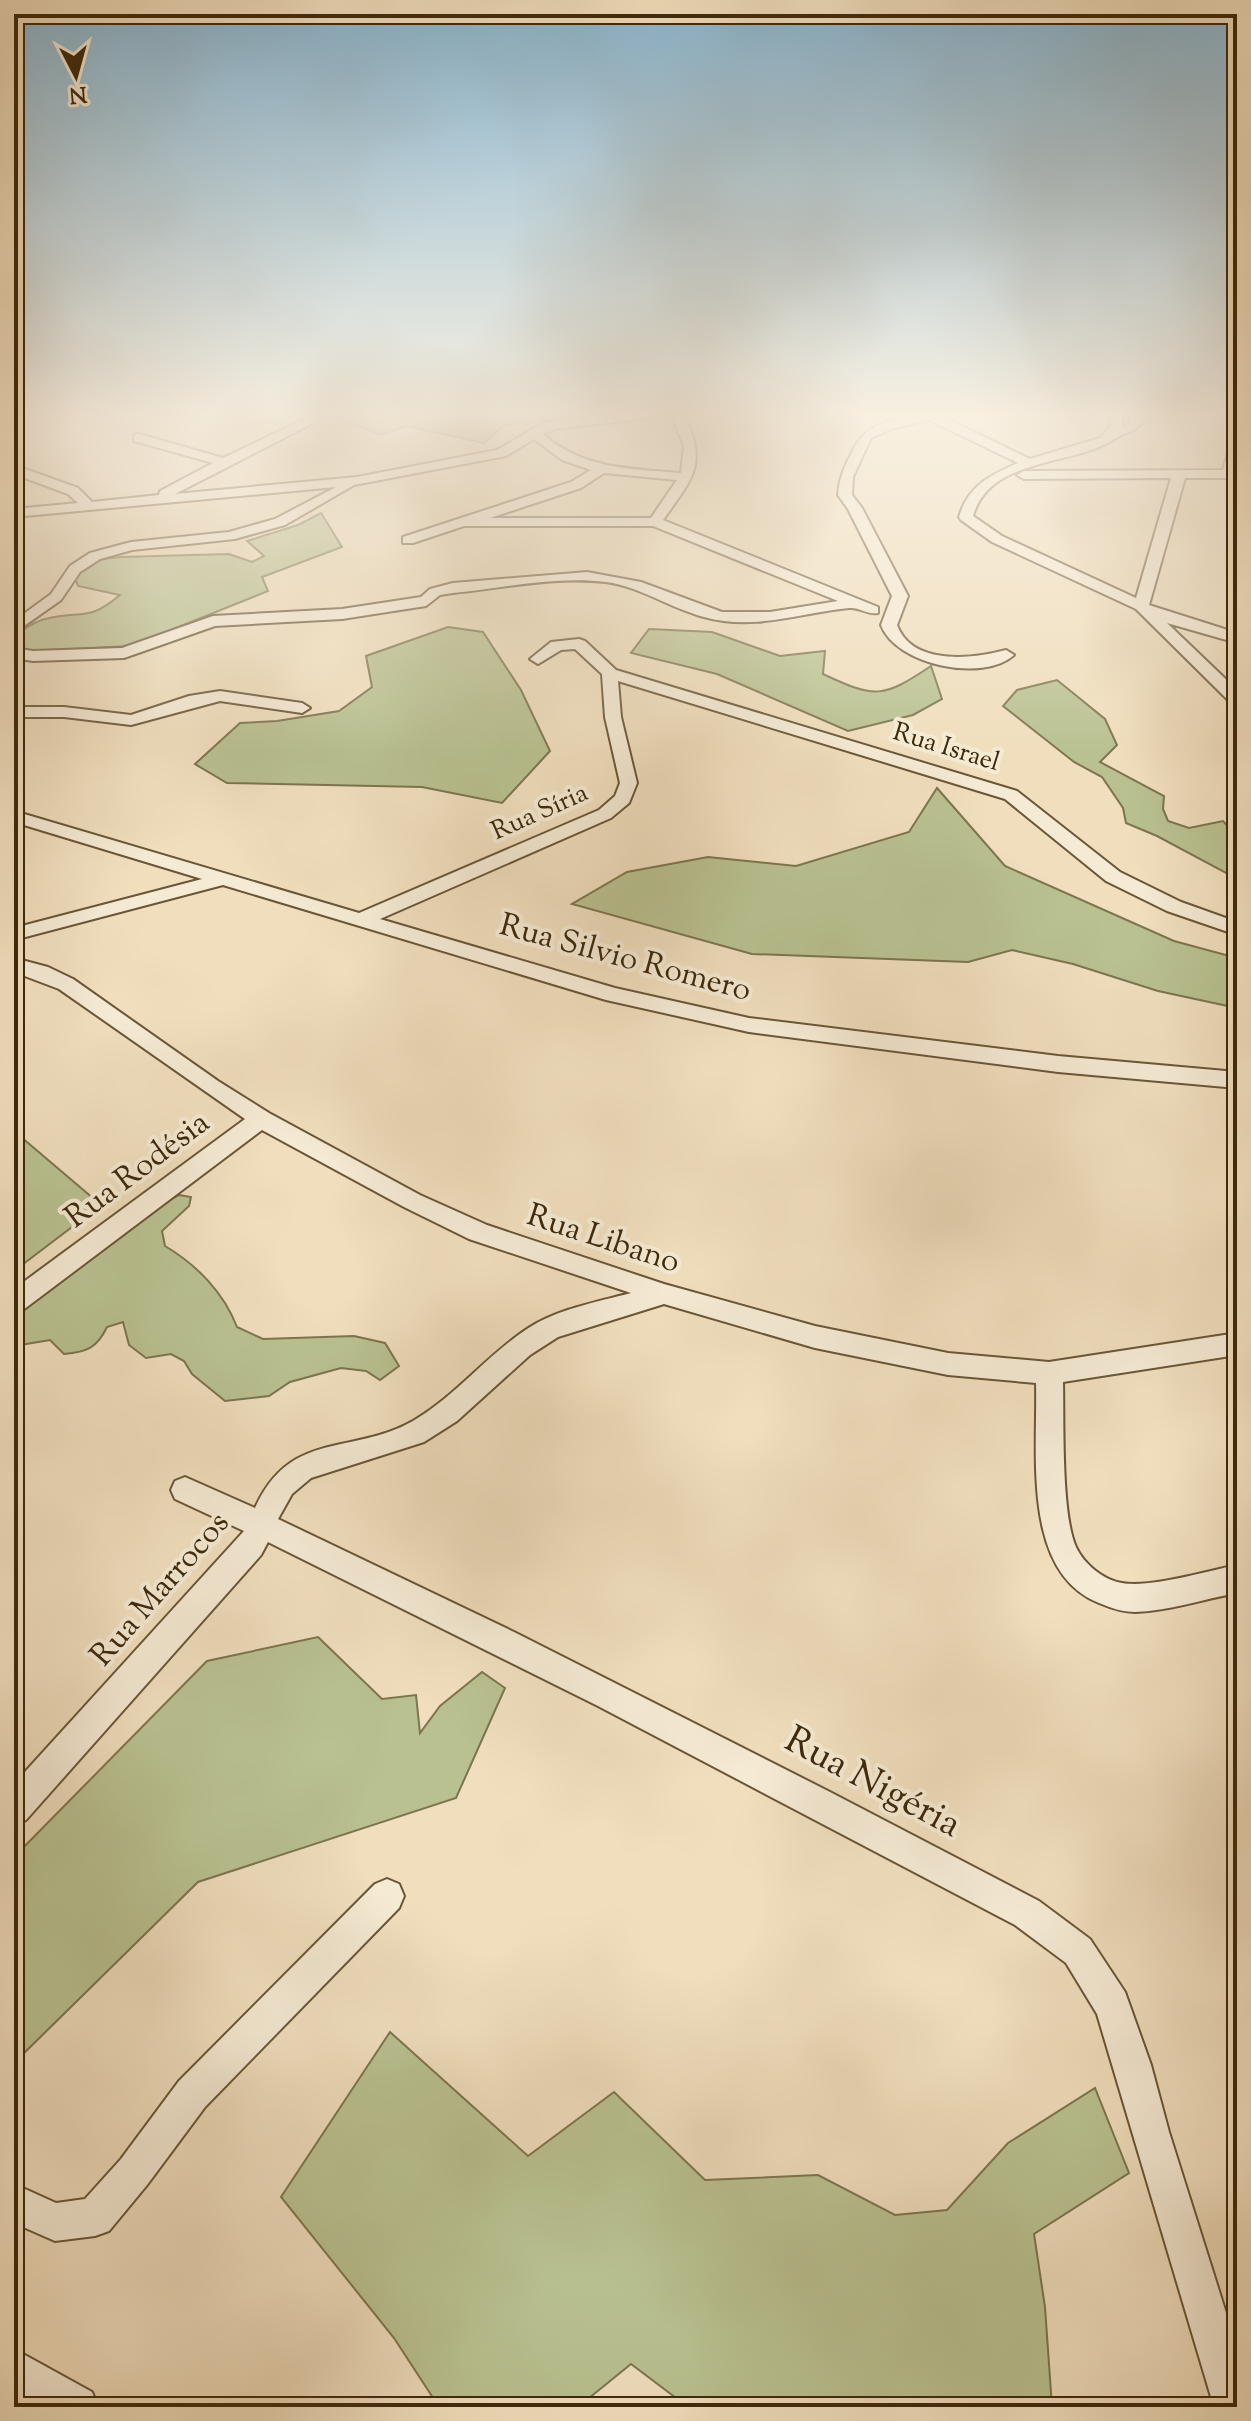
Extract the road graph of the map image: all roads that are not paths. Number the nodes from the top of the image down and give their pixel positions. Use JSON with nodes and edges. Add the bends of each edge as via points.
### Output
{"nodes":[{"id":1,"x":262,"y":527,"type":"edge"},
{"id":2,"x":448,"y":527,"type":"edge"},
{"id":3,"x":667,"y":527,"type":"edge"},
{"id":4,"x":865,"y":527,"type":"edge"},
{"id":5,"x":978,"y":527,"type":"edge"},
{"id":6,"x":1165,"y":527,"type":"edge"},
{"id":7,"x":408,"y":540,"type":"dead end"},
{"id":8,"x":855,"y":603,"type":"junction"},
{"id":9,"x":1144,"y":609,"type":"junction"},
{"id":10,"x":873,"y":610,"type":"dead end"},
{"id":11,"x":14,"y":628,"type":"edge"},
{"id":12,"x":1237,"y":638,"type":"edge"},
{"id":13,"x":14,"y":653,"type":"edge"},
{"id":14,"x":1006,"y":655,"type":"dead end"},
{"id":15,"x":538,"y":659,"type":"dead end"},
{"id":16,"x":610,"y":673,"type":"junction"},
{"id":17,"x":1237,"y":699,"type":"edge"},
{"id":18,"x":302,"y":708,"type":"dead end"},
{"id":19,"x":14,"y":712,"type":"edge"},
{"id":20,"x":14,"y":816,"type":"edge"},
{"id":21,"x":227,"y":878,"type":"junction"},
{"id":22,"x":364,"y":918,"type":"junction"},
{"id":23,"x":1237,"y":929,"type":"edge"},
{"id":24,"x":14,"y":934,"type":"edge"},
{"id":25,"x":14,"y":965,"type":"edge"},
{"id":26,"x":1237,"y":1080,"type":"edge"},
{"id":27,"x":261,"y":1119,"type":"junction"},
{"id":28,"x":664,"y":1294,"type":"junction"},
{"id":29,"x":14,"y":1303,"type":"edge"},
{"id":30,"x":1237,"y":1344,"type":"edge"},
{"id":31,"x":1049,"y":1373,"type":"junction"},
{"id":32,"x":185,"y":1490,"type":"dead end"},
{"id":33,"x":264,"y":1525,"type":"junction"},
{"id":34,"x":1237,"y":1579,"type":"edge"},
{"id":35,"x":14,"y":1808,"type":"edge"},
{"id":36,"x":387,"y":1896,"type":"dead end"},
{"id":37,"x":14,"y":2203,"type":"edge"},
{"id":38,"x":14,"y":2369,"type":"edge"},
{"id":39,"x":1233,"y":2391,"type":"edge"},
{"id":40,"x":77,"y":2407,"type":"edge"}],
"edges":[{"from":1,"to":11,"type":"street","via":[[95,556],[75,569],[56,597]]},
{"from":2,"to":7,"type":"street"},
{"from":3,"to":8,"type":"street"},
{"from":4,"to":14,"type":"street","via":[[900,596],[889,626],[899,642],[972,664]]},
{"from":5,"to":9,"type":"street"},
{"from":6,"to":9,"type":"street"},
{"from":8,"to":10,"type":"street"},
{"from":8,"to":13,"type":"street","via":[[739,619],[706,613],[637,583],[601,578],[453,588],[435,592],[426,601],[342,614],[213,621],[124,653]]},
{"from":9,"to":12,"type":"street"},
{"from":9,"to":17,"type":"street"},
{"from":15,"to":16,"type":"street","via":[[557,645],[579,644]]},
{"from":16,"to":22,"type":"street","name":"Rua Síria","via":[[608,687],[628,767],[623,799],[605,814]]},
{"from":16,"to":23,"type":"street","name":"Rua Israel","via":[[1011,795],[1123,883]]},
{"from":18,"to":19,"type":"street","via":[[220,696],[131,720]]},
{"from":20,"to":21,"type":"street","name":"Rua Silvio Romero"},
{"from":21,"to":22,"type":"street","name":"Rua Silvio Romero"},
{"from":21,"to":24,"type":"street"},
{"from":22,"to":26,"type":"street","name":"Rua Silvio Romero","via":[[613,995],[713,1019],[998,1058]]},
{"from":25,"to":27,"type":"street","name":"Rua Libano","via":[[66,984]]},
{"from":27,"to":28,"type":"street","name":"Rua Libano","via":[[478,1232]]},
{"from":27,"to":29,"type":"street","name":"Rua Rodésia"},
{"from":28,"to":31,"type":"street","name":"Rua Libano","via":[[815,1337],[934,1361]]},
{"from":28,"to":33,"type":"street","name":"Rua Marrocos","via":[[541,1334],[417,1433],[302,1468],[276,1492]]},
{"from":30,"to":31,"type":"street","name":"Rua Libano"},
{"from":31,"to":34,"type":"street","via":[[1053,1500],[1061,1549],[1076,1573],[1094,1587],[1137,1598]]},
{"from":32,"to":33,"type":"street","name":"Rua Nigéria"},
{"from":33,"to":35,"type":"street","name":"Rua Marrocos","via":[[233,1567]]},
{"from":33,"to":39,"type":"street","name":"Rua Nigéria","via":[[683,1733],[1027,1913],[1078,1951],[1112,2005],[1128,2050]]},
{"from":36,"to":37,"type":"street","via":[[192,2094],[95,2217],[55,2222]]},
{"from":38,"to":40,"type":"street"}]}
